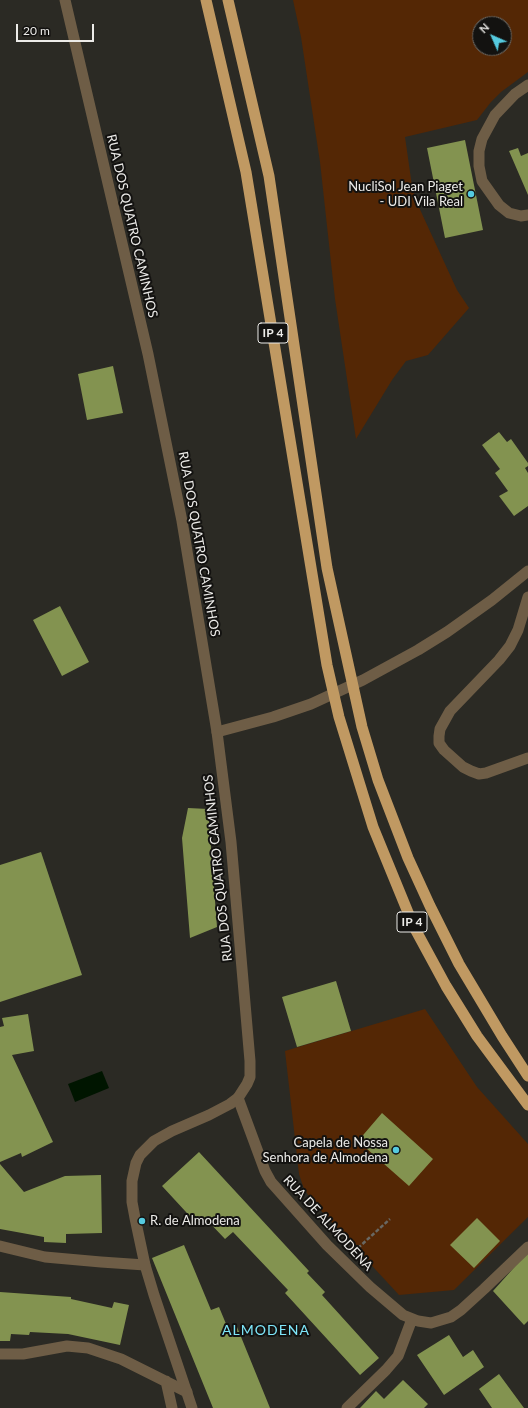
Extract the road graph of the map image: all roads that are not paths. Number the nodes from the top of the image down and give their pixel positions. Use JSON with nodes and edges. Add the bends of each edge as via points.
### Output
{"nodes":[{"id":1,"x":65,"y":0,"type":"edge"},
{"id":2,"x":206,"y":0,"type":"edge"},
{"id":3,"x":228,"y":0,"type":"edge"},
{"id":4,"x":528,"y":85,"type":"edge"},
{"id":5,"x":528,"y":215,"type":"edge"},
{"id":6,"x":528,"y":571,"type":"edge"},
{"id":7,"x":528,"y":597,"type":"edge"},
{"id":8,"x":218,"y":732,"type":"junction"},
{"id":9,"x":528,"y":758,"type":"edge"},
{"id":10,"x":528,"y":1076,"type":"edge"},
{"id":11,"x":238,"y":1098,"type":"junction"},
{"id":12,"x":528,"y":1105,"type":"edge"},
{"id":13,"x":0,"y":1246,"type":"edge"},
{"id":14,"x":528,"y":1246,"type":"edge"},
{"id":15,"x":145,"y":1265,"type":"junction"},
{"id":16,"x":412,"y":1319,"type":"junction"},
{"id":17,"x":0,"y":1354,"type":"edge"},
{"id":18,"x":166,"y":1381,"type":"junction"},
{"id":19,"x":187,"y":1392,"type":"junction"},
{"id":20,"x":172,"y":1408,"type":"edge"},
{"id":21,"x":192,"y":1408,"type":"edge"},
{"id":22,"x":347,"y":1408,"type":"edge"}],
"edges":[{"from":1,"to":8,"type":"street","name":"RUA DOS QUATRO CAMINHOS","via":[[148,354],[182,521]]},
{"from":2,"to":12,"type":"highway","number":"IP 4","via":[[246,172],[328,668],[339,716],[373,827],[414,927],[470,1024]]},
{"from":3,"to":10,"type":"highway","number":"IP 4","via":[[269,176],[327,568],[362,727],[378,780],[408,858],[430,906],[459,964]]},
{"from":4,"to":5,"type":"street","via":[[494,115],[479,151],[482,181],[499,205],[509,213]]},
{"from":6,"to":8,"type":"street","via":[[453,628],[363,680],[311,704]]},
{"from":7,"to":9,"type":"street","via":[[510,646],[500,660],[450,711],[438,736],[444,750],[463,767],[478,774]]},
{"from":8,"to":11,"type":"street","name":"RUA DOS QUATRO CAMINHOS","via":[[231,842],[250,1061],[250,1077]]},
{"from":11,"to":15,"type":"street","via":[[220,1110],[161,1137],[146,1149],[136,1163],[132,1181],[132,1202]]},
{"from":11,"to":16,"type":"street","name":"RUA DE ALMODENA","via":[[271,1182],[344,1262],[387,1303]]},
{"from":13,"to":15,"type":"street","via":[[51,1257]]},
{"from":14,"to":16,"type":"street","name":"RUA DE ALMODENA","via":[[484,1290],[451,1317],[431,1322]]},
{"from":15,"to":19,"type":"street"},
{"from":16,"to":22,"type":"street","via":[[398,1356]]},
{"from":17,"to":18,"type":"street","via":[[24,1354],[60,1346],[81,1347],[121,1358]]},
{"from":18,"to":19,"type":"street"},
{"from":18,"to":20,"type":"street"},
{"from":19,"to":21,"type":"street"}]}
